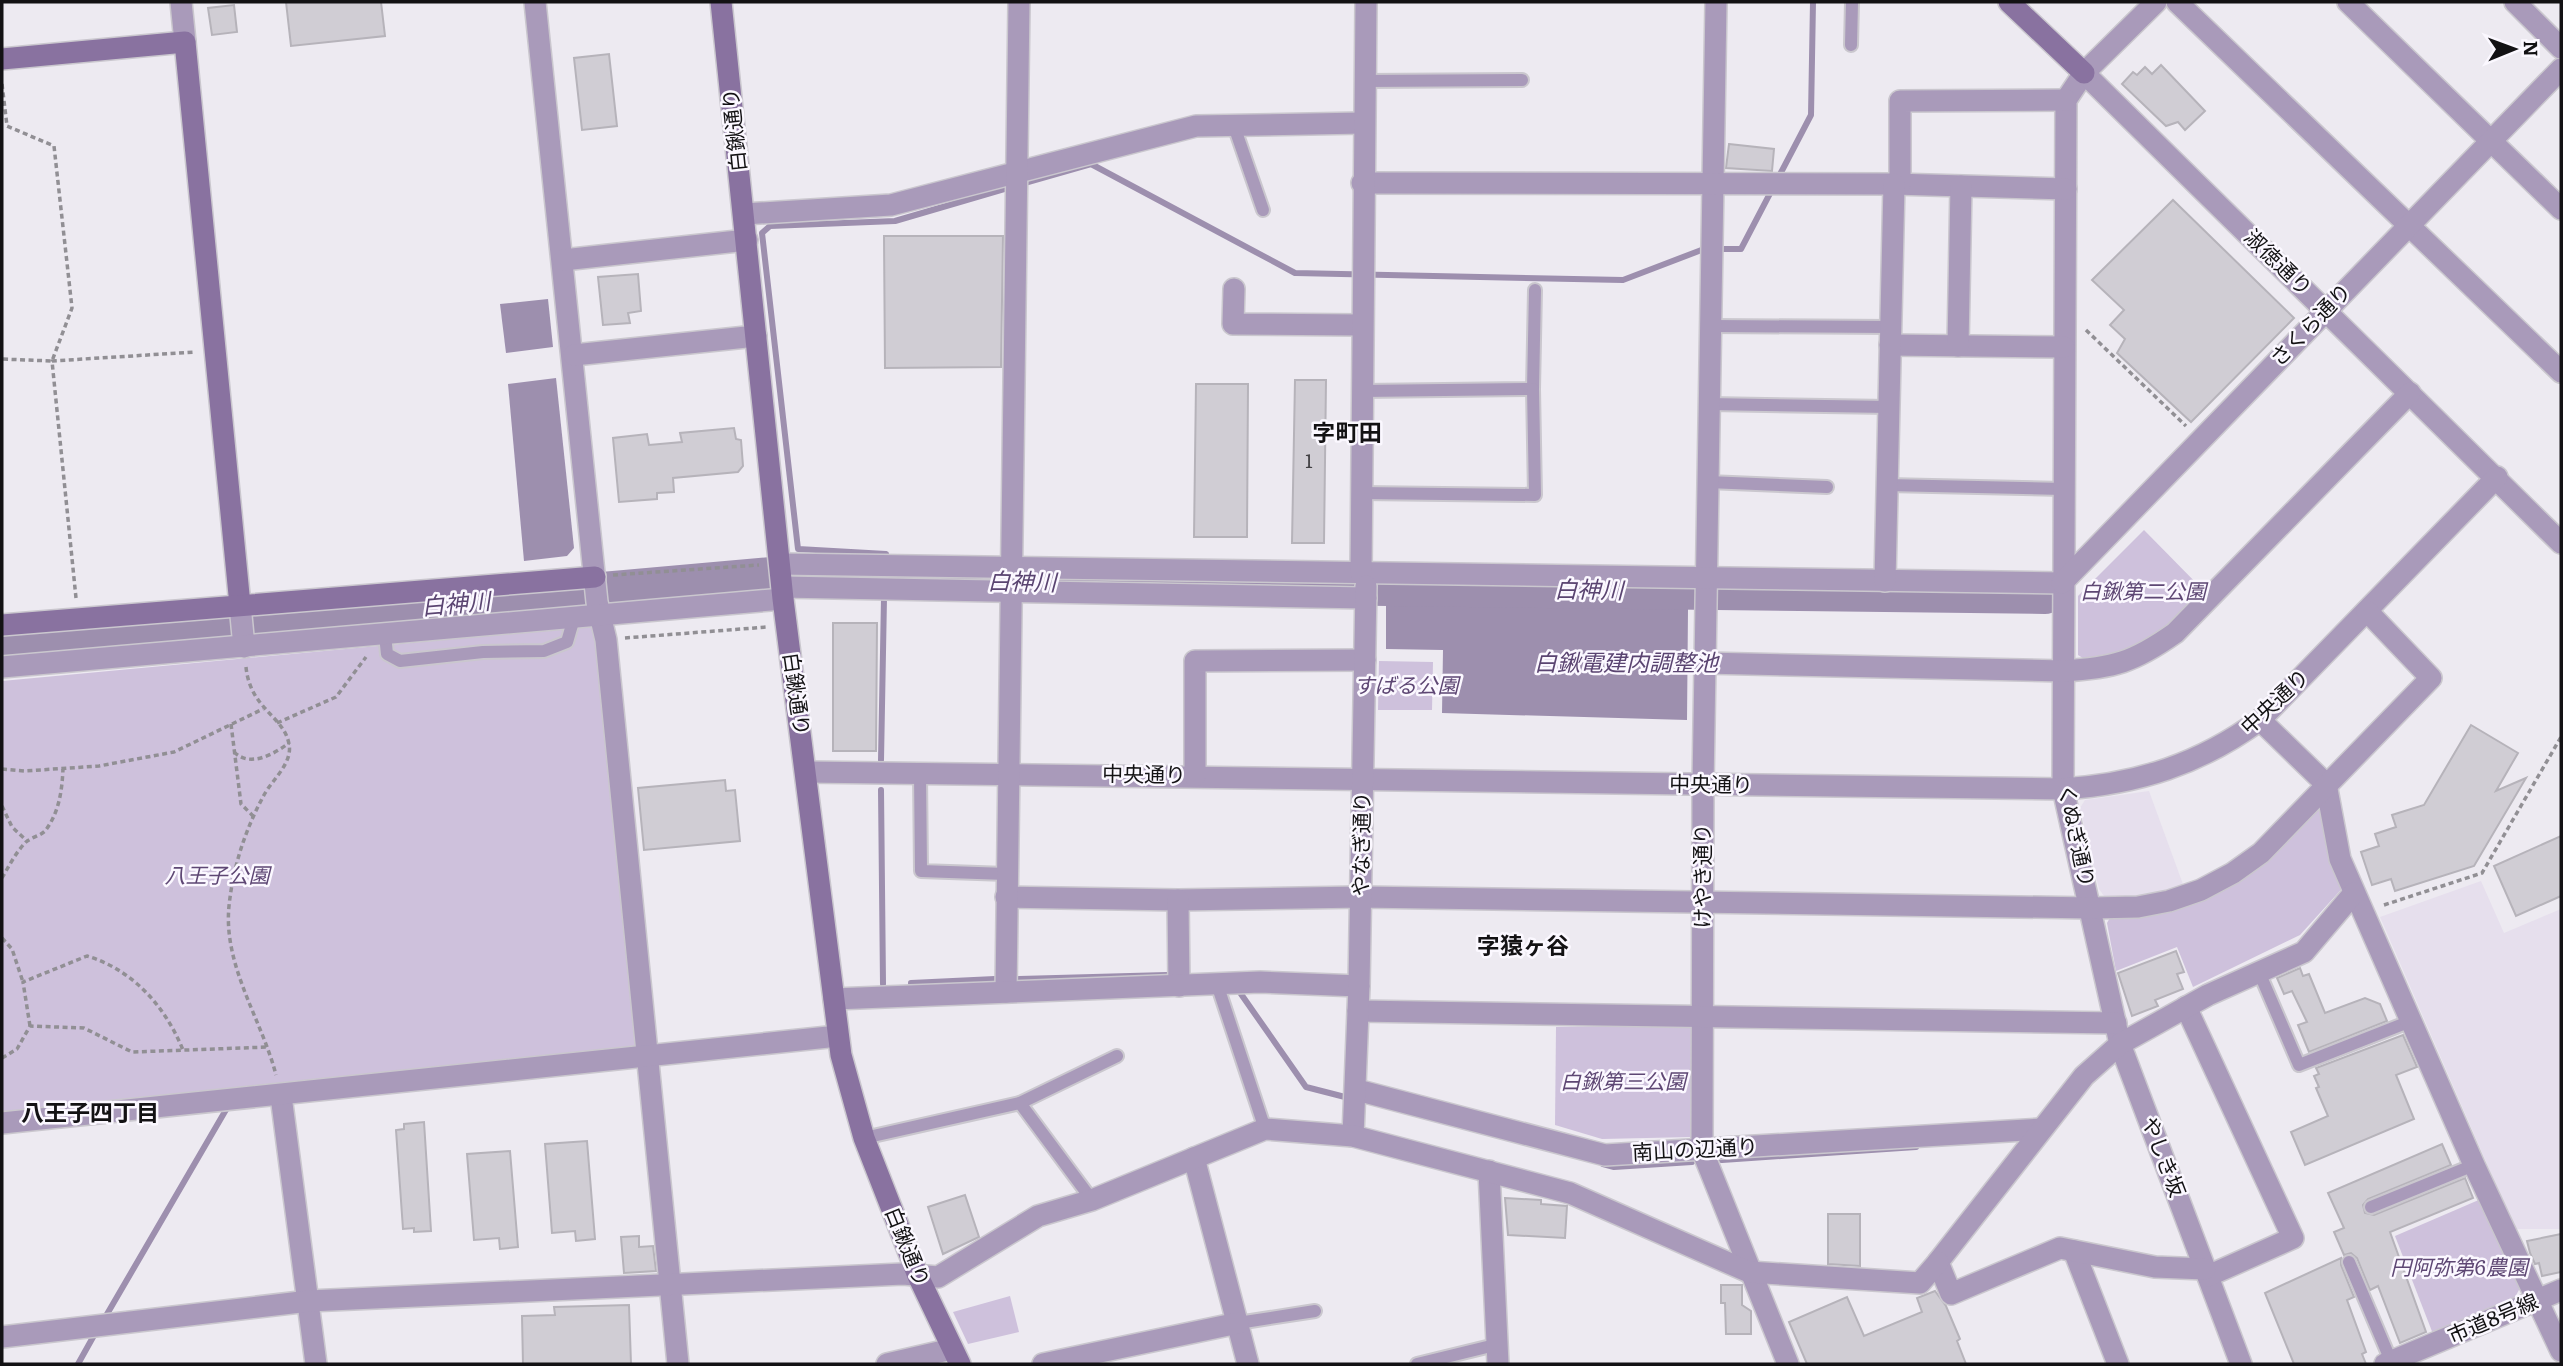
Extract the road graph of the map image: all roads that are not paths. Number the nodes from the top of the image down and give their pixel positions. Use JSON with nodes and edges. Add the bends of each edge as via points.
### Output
{"nodes":[{"id":1,"x":181,"y":2,"type":"edge"},
{"id":2,"x":535,"y":2,"type":"edge"},
{"id":3,"x":721,"y":2,"type":"edge"},
{"id":4,"x":1019,"y":2,"type":"edge"},
{"id":5,"x":1366,"y":2,"type":"edge"},
{"id":6,"x":1716,"y":2,"type":"edge"},
{"id":7,"x":1852,"y":2,"type":"edge"},
{"id":8,"x":2009,"y":2,"type":"edge"},
{"id":9,"x":2156,"y":2,"type":"edge"},
{"id":10,"x":2177,"y":2,"type":"edge"},
{"id":11,"x":2348,"y":2,"type":"edge"},
{"id":12,"x":2515,"y":2,"type":"edge"},
{"id":13,"x":185,"y":42,"type":"junction"},
{"id":14,"x":1851,"y":45,"type":"dead end"},
{"id":15,"x":2561,"y":48,"type":"edge"},
{"id":16,"x":2,"y":59,"type":"edge"},
{"id":17,"x":2561,"y":69,"type":"edge"},
{"id":18,"x":2084,"y":73,"type":"junction"},
{"id":19,"x":1522,"y":80,"type":"dead end"},
{"id":20,"x":1364,"y":81,"type":"junction"},
{"id":21,"x":2066,"y":100,"type":"junction"},
{"id":22,"x":1363,"y":123,"type":"junction"},
{"id":23,"x":1234,"y":125,"type":"junction"},
{"id":24,"x":2491,"y":141,"type":"junction"},
{"id":25,"x":1016,"y":174,"type":"junction"},
{"id":26,"x":1362,"y":183,"type":"junction"},
{"id":27,"x":1714,"y":184,"type":"junction"},
{"id":28,"x":1897,"y":184,"type":"junction"},
{"id":29,"x":1961,"y":186,"type":"junction"},
{"id":30,"x":2066,"y":189,"type":"junction"},
{"id":31,"x":2561,"y":209,"type":"edge"},
{"id":32,"x":1264,"y":210,"type":"dead end"},
{"id":33,"x":744,"y":214,"type":"junction"},
{"id":34,"x":2410,"y":223,"type":"junction"},
{"id":35,"x":747,"y":240,"type":"junction"},
{"id":36,"x":563,"y":260,"type":"junction"},
{"id":37,"x":1234,"y":289,"type":"dead end"},
{"id":38,"x":1535,"y":290,"type":"dead end"},
{"id":39,"x":2326,"y":310,"type":"junction"},
{"id":40,"x":1362,"y":324,"type":"junction"},
{"id":41,"x":1711,"y":326,"type":"junction"},
{"id":42,"x":756,"y":336,"type":"junction"},
{"id":43,"x":1890,"y":336,"type":"junction"},
{"id":44,"x":1958,"y":346,"type":"junction"},
{"id":45,"x":2064,"y":347,"type":"junction"},
{"id":46,"x":574,"y":355,"type":"junction"},
{"id":47,"x":2561,"y":372,"type":"edge"},
{"id":48,"x":1533,"y":389,"type":"junction"},
{"id":49,"x":1362,"y":391,"type":"junction"},
{"id":50,"x":2410,"y":393,"type":"junction"},
{"id":51,"x":1709,"y":404,"type":"junction"},
{"id":52,"x":1889,"y":407,"type":"junction"},
{"id":53,"x":2497,"y":477,"type":"junction"},
{"id":54,"x":1708,"y":482,"type":"junction"},
{"id":55,"x":1887,"y":485,"type":"junction"},
{"id":56,"x":1827,"y":487,"type":"dead end"},
{"id":57,"x":2063,"y":489,"type":"junction"},
{"id":58,"x":1361,"y":492,"type":"junction"},
{"id":59,"x":2561,"y":542,"type":"edge"},
{"id":60,"x":779,"y":578,"type":"junction"},
{"id":61,"x":1010,"y":580,"type":"junction"},
{"id":62,"x":1706,"y":580,"type":"junction"},
{"id":63,"x":1885,"y":581,"type":"junction"},
{"id":64,"x":1365,"y":583,"type":"junction"},
{"id":65,"x":2062,"y":583,"type":"junction"},
{"id":66,"x":597,"y":594,"type":"junction"},
{"id":67,"x":2367,"y":611,"type":"junction"},
{"id":68,"x":574,"y":618,"type":"junction"},
{"id":69,"x":2,"y":625,"type":"edge"},
{"id":70,"x":241,"y":625,"type":"junction"},
{"id":71,"x":379,"y":635,"type":"junction"},
{"id":72,"x":1365,"y":660,"type":"junction"},
{"id":73,"x":1705,"y":663,"type":"junction"},
{"id":74,"x":2,"y":667,"type":"edge"},
{"id":75,"x":2063,"y":671,"type":"junction"},
{"id":76,"x":2260,"y":720,"type":"junction"},
{"id":77,"x":807,"y":772,"type":"junction"},
{"id":78,"x":920,"y":773,"type":"junction"},
{"id":79,"x":1008,"y":774,"type":"junction"},
{"id":80,"x":1195,"y":776,"type":"junction"},
{"id":81,"x":1363,"y":781,"type":"junction"},
{"id":82,"x":2326,"y":784,"type":"junction"},
{"id":83,"x":1703,"y":785,"type":"junction"},
{"id":84,"x":2063,"y":789,"type":"junction"},
{"id":85,"x":1006,"y":874,"type":"junction"},
{"id":86,"x":1006,"y":897,"type":"junction"},
{"id":87,"x":1361,"y":897,"type":"junction"},
{"id":88,"x":1178,"y":900,"type":"junction"},
{"id":89,"x":1703,"y":903,"type":"junction"},
{"id":90,"x":2359,"y":903,"type":"junction"},
{"id":91,"x":2091,"y":908,"type":"junction"},
{"id":92,"x":2259,"y":972,"type":"junction"},
{"id":93,"x":1217,"y":984,"type":"junction"},
{"id":94,"x":1179,"y":986,"type":"junction"},
{"id":95,"x":1359,"y":986,"type":"junction"},
{"id":96,"x":1006,"y":992,"type":"junction"},
{"id":97,"x":834,"y":999,"type":"junction"},
{"id":98,"x":2186,"y":1007,"type":"junction"},
{"id":99,"x":1358,"y":1011,"type":"junction"},
{"id":100,"x":1702,"y":1016,"type":"junction"},
{"id":101,"x":2411,"y":1021,"type":"junction"},
{"id":102,"x":2116,"y":1023,"type":"junction"},
{"id":103,"x":838,"y":1036,"type":"junction"},
{"id":104,"x":2120,"y":1045,"type":"junction"},
{"id":105,"x":649,"y":1056,"type":"junction"},
{"id":106,"x":1117,"y":1056,"type":"dead end"},
{"id":107,"x":1357,"y":1090,"type":"junction"},
{"id":108,"x":281,"y":1096,"type":"junction"},
{"id":109,"x":1020,"y":1103,"type":"junction"},
{"id":110,"x":2,"y":1123,"type":"edge"},
{"id":111,"x":1265,"y":1129,"type":"junction"},
{"id":112,"x":2041,"y":1129,"type":"junction"},
{"id":113,"x":1353,"y":1136,"type":"junction"},
{"id":114,"x":864,"y":1138,"type":"junction"},
{"id":115,"x":1702,"y":1150,"type":"junction"},
{"id":116,"x":1194,"y":1158,"type":"junction"},
{"id":117,"x":2474,"y":1166,"type":"junction"},
{"id":118,"x":1489,"y":1171,"type":"junction"},
{"id":119,"x":1092,"y":1200,"type":"junction"},
{"id":120,"x":2371,"y":1207,"type":"dead end"},
{"id":121,"x":2074,"y":1251,"type":"junction"},
{"id":122,"x":1938,"y":1262,"type":"junction"},
{"id":123,"x":2350,"y":1262,"type":"dead end"},
{"id":124,"x":1749,"y":1272,"type":"junction"},
{"id":125,"x":2206,"y":1272,"type":"junction"},
{"id":126,"x":918,"y":1276,"type":"junction"},
{"id":127,"x":670,"y":1286,"type":"junction"},
{"id":128,"x":2561,"y":1290,"type":"edge"},
{"id":129,"x":309,"y":1301,"type":"junction"},
{"id":130,"x":2536,"y":1301,"type":"junction"},
{"id":131,"x":1315,"y":1311,"type":"dead end"},
{"id":132,"x":1238,"y":1323,"type":"junction"},
{"id":133,"x":2,"y":1337,"type":"edge"},
{"id":134,"x":2561,"y":1351,"type":"edge"},
{"id":135,"x":1496,"y":1355,"type":"edge"},
{"id":136,"x":956,"y":1357,"type":"edge"},
{"id":137,"x":2388,"y":1363,"type":"edge"},
{"id":138,"x":316,"y":1364,"type":"edge"},
{"id":139,"x":678,"y":1364,"type":"edge"},
{"id":140,"x":887,"y":1364,"type":"edge"},
{"id":141,"x":1043,"y":1364,"type":"edge"},
{"id":142,"x":1248,"y":1364,"type":"edge"},
{"id":143,"x":1417,"y":1364,"type":"edge"},
{"id":144,"x":1788,"y":1364,"type":"edge"},
{"id":145,"x":2118,"y":1364,"type":"edge"},
{"id":146,"x":2241,"y":1364,"type":"edge"}],
"edges":[{"from":1,"to":13,"type":"street"},
{"from":2,"to":36,"type":"street"},
{"from":3,"to":33,"type":"street","name":"白鍬通り"},
{"from":4,"to":25,"type":"street"},
{"from":5,"to":20,"type":"street","name":"やなぎ通り"},
{"from":6,"to":27,"type":"street","name":"けやき通り"},
{"from":7,"to":14,"type":"lane"},
{"from":8,"to":18,"type":"street"},
{"from":9,"to":18,"type":"street"},
{"from":10,"to":34,"type":"street"},
{"from":11,"to":24,"type":"street"},
{"from":12,"to":15,"type":"street"},
{"from":13,"to":16,"type":"street"},
{"from":13,"to":70,"type":"street"},
{"from":17,"to":24,"type":"street","name":"さくら通り"},
{"from":18,"to":21,"type":"street"},
{"from":18,"to":39,"type":"street","name":"淑徳通り"},
{"from":19,"to":20,"type":"lane"},
{"from":20,"to":22,"type":"street","name":"やなぎ通り"},
{"from":21,"to":28,"type":"street","via":[[1900,101]]},
{"from":21,"to":30,"type":"street","name":"くぬぎ通り"},
{"from":22,"to":23,"type":"street"},
{"from":22,"to":26,"type":"street","name":"やなぎ通り"},
{"from":23,"to":25,"type":"street","via":[[1196,126]]},
{"from":23,"to":32,"type":"lane"},
{"from":24,"to":31,"type":"street"},
{"from":24,"to":34,"type":"street","name":"さくら通り"},
{"from":25,"to":33,"type":"street","via":[[891,205]]},
{"from":25,"to":61,"type":"street"},
{"from":26,"to":27,"type":"street"},
{"from":26,"to":40,"type":"street","name":"やなぎ通り"},
{"from":27,"to":28,"type":"street"},
{"from":27,"to":41,"type":"street","name":"けやき通り"},
{"from":28,"to":29,"type":"street"},
{"from":28,"to":43,"type":"street"},
{"from":29,"to":30,"type":"street"},
{"from":29,"to":44,"type":"street"},
{"from":30,"to":45,"type":"street","name":"くぬぎ通り"},
{"from":33,"to":35,"type":"street","name":"白鍬通り"},
{"from":34,"to":39,"type":"street","name":"さくら通り"},
{"from":34,"to":47,"type":"street"},
{"from":35,"to":36,"type":"street"},
{"from":35,"to":42,"type":"street","name":"白鍬通り"},
{"from":36,"to":46,"type":"street"},
{"from":37,"to":40,"type":"street","via":[[1233,324]]},
{"from":38,"to":48,"type":"lane"},
{"from":39,"to":50,"type":"street","name":"淑徳通り"},
{"from":39,"to":65,"type":"street","name":"さくら通り"},
{"from":40,"to":49,"type":"street","name":"やなぎ通り"},
{"from":41,"to":43,"type":"lane"},
{"from":41,"to":51,"type":"street","name":"けやき通り"},
{"from":42,"to":46,"type":"street"},
{"from":42,"to":60,"type":"street","name":"白鍬通り"},
{"from":43,"to":44,"type":"street"},
{"from":43,"to":52,"type":"street"},
{"from":44,"to":45,"type":"street"},
{"from":45,"to":57,"type":"street","name":"くぬぎ通り"},
{"from":46,"to":66,"type":"street"},
{"from":48,"to":49,"type":"lane"},
{"from":48,"to":58,"type":"lane","via":[[1535,495]]},
{"from":49,"to":58,"type":"street","name":"やなぎ通り"},
{"from":50,"to":53,"type":"street","name":"淑徳通り"},
{"from":50,"to":75,"type":"street","via":[[2175,633],[2142,656],[2101,668]]},
{"from":51,"to":52,"type":"lane"},
{"from":51,"to":54,"type":"street","name":"けやき通り"},
{"from":52,"to":55,"type":"street"},
{"from":53,"to":59,"type":"street","name":"淑徳通り"},
{"from":53,"to":67,"type":"street","name":"中央通り"},
{"from":54,"to":56,"type":"lane"},
{"from":54,"to":62,"type":"street","name":"けやき通り"},
{"from":55,"to":57,"type":"lane"},
{"from":55,"to":63,"type":"street"},
{"from":57,"to":65,"type":"street","name":"くぬぎ通り"},
{"from":58,"to":64,"type":"street","name":"やなぎ通り"},
{"from":60,"to":61,"type":"street"},
{"from":60,"to":66,"type":"street"},
{"from":60,"to":77,"type":"street","name":"白鍬通り"},
{"from":61,"to":64,"type":"street"},
{"from":61,"to":79,"type":"street"},
{"from":62,"to":63,"type":"street"},
{"from":62,"to":64,"type":"street"},
{"from":62,"to":73,"type":"street","name":"けやき通り"},
{"from":63,"to":65,"type":"street"},
{"from":64,"to":72,"type":"street","name":"やなぎ通り"},
{"from":65,"to":75,"type":"street","name":"くぬぎ通り"},
{"from":66,"to":68,"type":"street"},
{"from":66,"to":70,"type":"street"},
{"from":66,"to":105,"type":"street","via":[[606,640]]},
{"from":67,"to":76,"type":"street","name":"中央通り"},
{"from":67,"to":82,"type":"street","via":[[2431,678]]},
{"from":68,"to":71,"type":"street"},
{"from":68,"to":71,"type":"lane","via":[[567,642],[544,651],[483,652],[400,662],[387,654]]},
{"from":69,"to":70,"type":"street","via":[[78,618]]},
{"from":70,"to":71,"type":"street"},
{"from":70,"to":74,"type":"street"},
{"from":72,"to":80,"type":"street","via":[[1195,661]]},
{"from":72,"to":81,"type":"street","name":"やなぎ通り"},
{"from":73,"to":75,"type":"street"},
{"from":73,"to":83,"type":"street","name":"けやき通り"},
{"from":75,"to":84,"type":"street","name":"くぬぎ通り"},
{"from":76,"to":82,"type":"street"},
{"from":76,"to":84,"type":"street","name":"中央通り","via":[[2182,766],[2130,781]]},
{"from":77,"to":78,"type":"street","name":"中央通り"},
{"from":77,"to":97,"type":"street","name":"白鍬通り"},
{"from":78,"to":79,"type":"street","name":"中央通り"},
{"from":78,"to":85,"type":"lane","via":[[921,871]]},
{"from":79,"to":80,"type":"street","name":"中央通り"},
{"from":79,"to":85,"type":"street"},
{"from":80,"to":81,"type":"street","name":"中央通り"},
{"from":81,"to":83,"type":"street","name":"中央通り"},
{"from":81,"to":87,"type":"street","name":"やなぎ通り"},
{"from":82,"to":90,"type":"street","via":[[2340,859]]},
{"from":82,"to":91,"type":"street","via":[[2261,853],[2201,890],[2138,907]]},
{"from":83,"to":84,"type":"street","name":"中央通り"},
{"from":83,"to":89,"type":"street","name":"けやき通り"},
{"from":84,"to":91,"type":"street","name":"くぬぎ通り"},
{"from":85,"to":86,"type":"street"},
{"from":86,"to":88,"type":"street"},
{"from":86,"to":96,"type":"street"},
{"from":87,"to":88,"type":"street"},
{"from":87,"to":89,"type":"street"},
{"from":87,"to":95,"type":"street","name":"やなぎ通り"},
{"from":88,"to":94,"type":"street"},
{"from":89,"to":91,"type":"street"},
{"from":89,"to":100,"type":"street","name":"けやき通り"},
{"from":90,"to":92,"type":"street","via":[[2304,953]]},
{"from":90,"to":101,"type":"street"},
{"from":91,"to":102,"type":"street","name":"くぬぎ通り"},
{"from":92,"to":98,"type":"street"},
{"from":92,"to":101,"type":"lane","via":[[2299,1065]]},
{"from":93,"to":94,"type":"street"},
{"from":93,"to":95,"type":"street"},
{"from":93,"to":111,"type":"lane"},
{"from":94,"to":96,"type":"street"},
{"from":95,"to":99,"type":"street","name":"やなぎ通り"},
{"from":96,"to":97,"type":"street"},
{"from":97,"to":103,"type":"street","name":"白鍬通り"},
{"from":98,"to":104,"type":"street"},
{"from":98,"to":125,"type":"street","via":[[2293,1238]]},
{"from":99,"to":100,"type":"street"},
{"from":99,"to":107,"type":"street","name":"やなぎ通り"},
{"from":100,"to":102,"type":"street"},
{"from":100,"to":115,"type":"street","name":"けやき通り"},
{"from":101,"to":117,"type":"street"},
{"from":102,"to":104,"type":"street","name":"くぬぎ通り"},
{"from":103,"to":105,"type":"street"},
{"from":103,"to":114,"type":"street","name":"白鍬通り"},
{"from":104,"to":112,"type":"street","via":[[2084,1076]]},
{"from":104,"to":125,"type":"street","name":"やしき坂"},
{"from":105,"to":108,"type":"street"},
{"from":105,"to":127,"type":"street"},
{"from":106,"to":109,"type":"lane"},
{"from":107,"to":113,"type":"street","name":"やなぎ通り"},
{"from":107,"to":115,"type":"street","name":"南山の辺通り","via":[[1605,1155]]},
{"from":108,"to":110,"type":"street"},
{"from":108,"to":129,"type":"street"},
{"from":109,"to":114,"type":"lane"},
{"from":109,"to":119,"type":"lane"},
{"from":111,"to":113,"type":"street"},
{"from":111,"to":116,"type":"street"},
{"from":112,"to":115,"type":"street","name":"南山の辺通り"},
{"from":112,"to":122,"type":"street"},
{"from":113,"to":118,"type":"street"},
{"from":114,"to":126,"type":"street","name":"白鍬通り"},
{"from":115,"to":124,"type":"street"},
{"from":116,"to":119,"type":"street"},
{"from":116,"to":132,"type":"street"},
{"from":117,"to":120,"type":"lane"},
{"from":117,"to":130,"type":"street"},
{"from":118,"to":124,"type":"street","via":[[1570,1193]]},
{"from":118,"to":135,"type":"street"},
{"from":119,"to":126,"type":"street","via":[[1038,1216],[937,1277]]},
{"from":121,"to":122,"type":"street","via":[[2060,1248],[1951,1294]]},
{"from":121,"to":125,"type":"street"},
{"from":121,"to":145,"type":"street"},
{"from":122,"to":124,"type":"street","via":[[1920,1283]]},
{"from":123,"to":137,"type":"lane"},
{"from":124,"to":144,"type":"street"},
{"from":125,"to":146,"type":"street","name":"やしき坂"},
{"from":126,"to":127,"type":"street"},
{"from":126,"to":136,"type":"street","name":"白鍬通り"},
{"from":127,"to":129,"type":"street"},
{"from":127,"to":139,"type":"street"},
{"from":128,"to":130,"type":"street","name":"市道8号線"},
{"from":129,"to":133,"type":"street"},
{"from":129,"to":138,"type":"street"},
{"from":130,"to":134,"type":"street"},
{"from":130,"to":137,"type":"street","name":"市道8号線"},
{"from":131,"to":132,"type":"lane"},
{"from":132,"to":141,"type":"street"},
{"from":132,"to":142,"type":"street"},
{"from":135,"to":143,"type":"lane"},
{"from":136,"to":140,"type":"street"}]}
